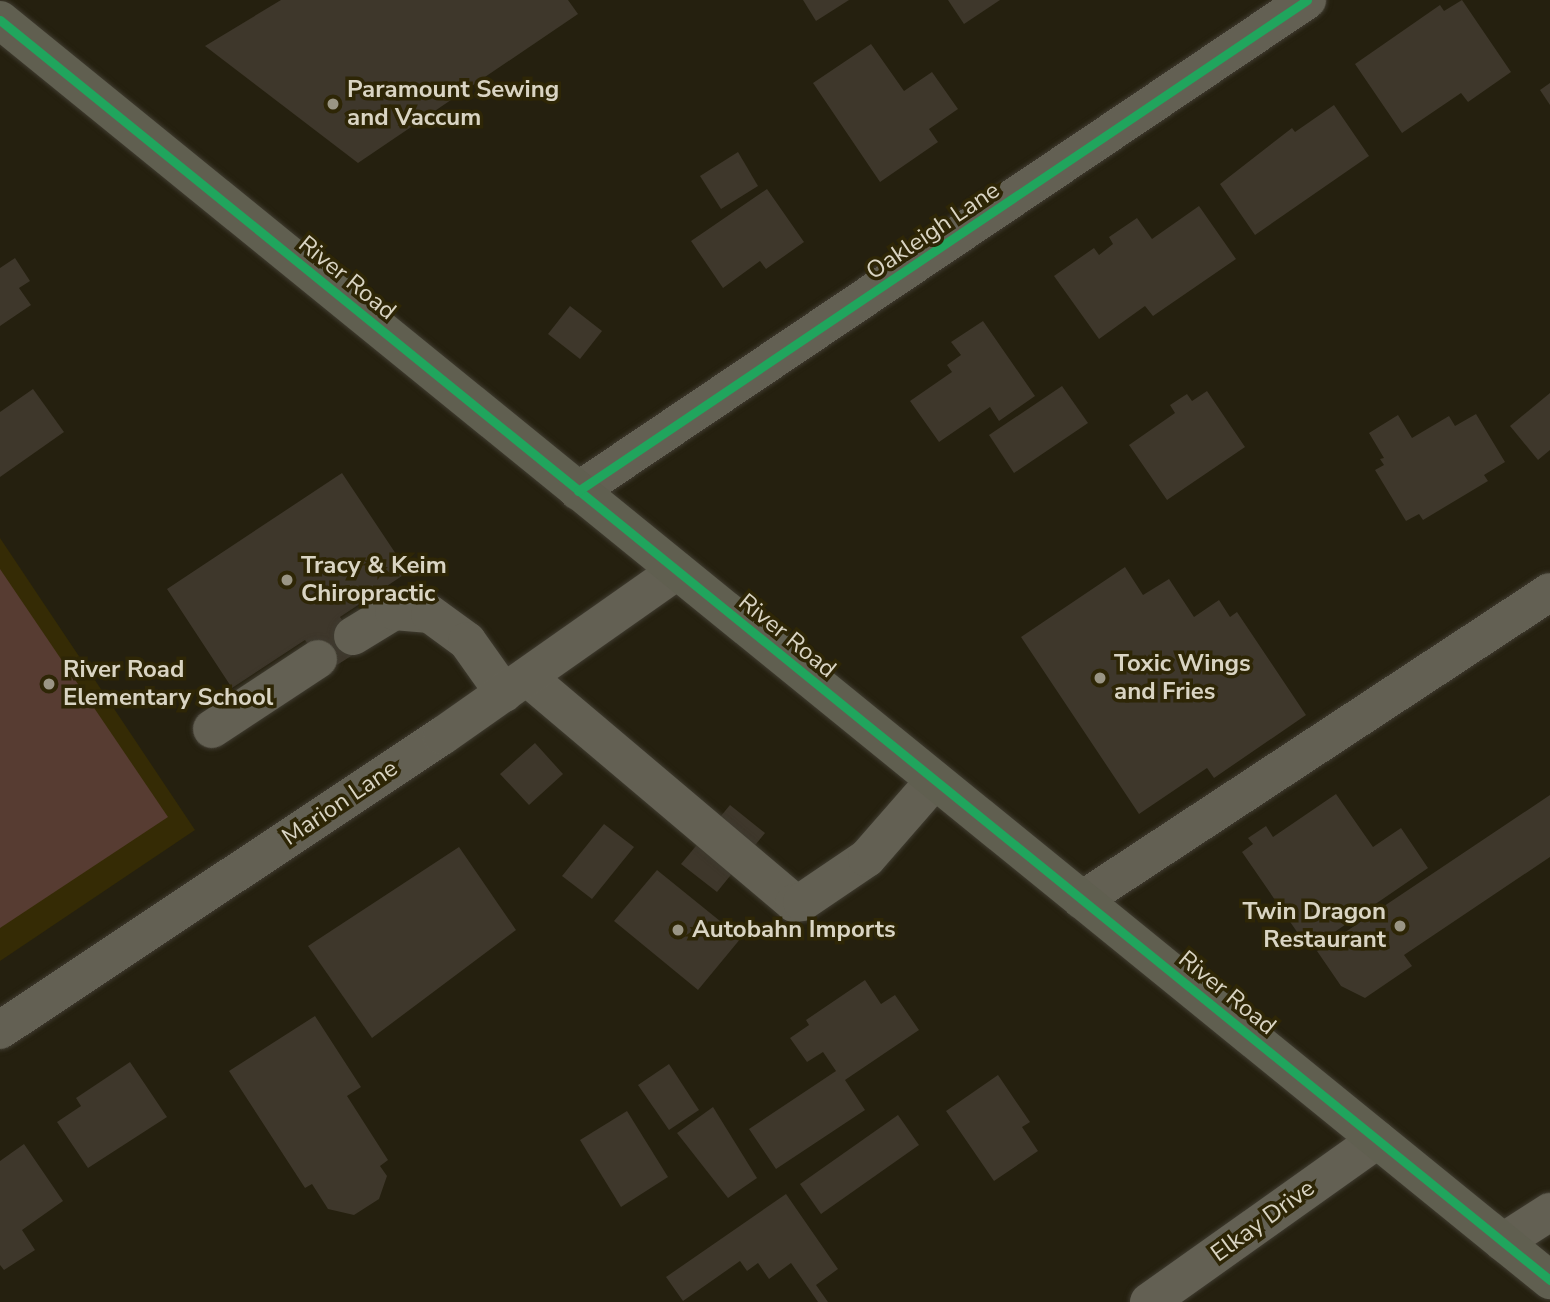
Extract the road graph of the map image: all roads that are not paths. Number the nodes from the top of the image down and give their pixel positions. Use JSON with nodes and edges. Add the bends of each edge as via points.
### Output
{"nodes":[{"id":1,"x":1307,"y":0,"type":"edge"},
{"id":2,"x":0,"y":20,"type":"edge"},
{"id":3,"x":578,"y":491,"type":"junction"},
{"id":4,"x":677,"y":571,"type":"junction"},
{"id":5,"x":1550,"y":592,"type":"edge"},
{"id":6,"x":353,"y":636,"type":"dead end"},
{"id":7,"x":318,"y":659,"type":"dead end"},
{"id":8,"x":515,"y":685,"type":"junction"},
{"id":9,"x":212,"y":729,"type":"dead end"},
{"id":10,"x":935,"y":780,"type":"junction"},
{"id":11,"x":1082,"y":900,"type":"junction"},
{"id":12,"x":0,"y":1030,"type":"edge"},
{"id":13,"x":1377,"y":1140,"type":"junction"},
{"id":14,"x":1550,"y":1212,"type":"edge"},
{"id":15,"x":1503,"y":1242,"type":"junction"},
{"id":16,"x":1550,"y":1280,"type":"edge"},
{"id":17,"x":1149,"y":1302,"type":"edge"}],
"edges":[{"from":1,"to":3,"type":"street","name":"Oakleigh Lane"},
{"from":2,"to":3,"type":"main road","name":"River Road"},
{"from":3,"to":4,"type":"main road","name":"River Road"},
{"from":4,"to":8,"type":"street","name":"Marion Lane"},
{"from":4,"to":10,"type":"main road","name":"River Road"},
{"from":5,"to":11,"type":"street"},
{"from":6,"to":8,"type":"street","via":[[394,611],[430,614]]},
{"from":7,"to":9,"type":"street"},
{"from":8,"to":10,"type":"street","via":[[794,903],[867,858]]},
{"from":8,"to":12,"type":"street","name":"Marion Lane"},
{"from":10,"to":11,"type":"main road","name":"River Road"},
{"from":11,"to":13,"type":"main road","name":"River Road"},
{"from":13,"to":15,"type":"main road","name":"River Road"},
{"from":13,"to":17,"type":"street","name":"Elkay Drive"},
{"from":14,"to":15,"type":"street"},
{"from":15,"to":16,"type":"main road","name":"River Road"}]}
